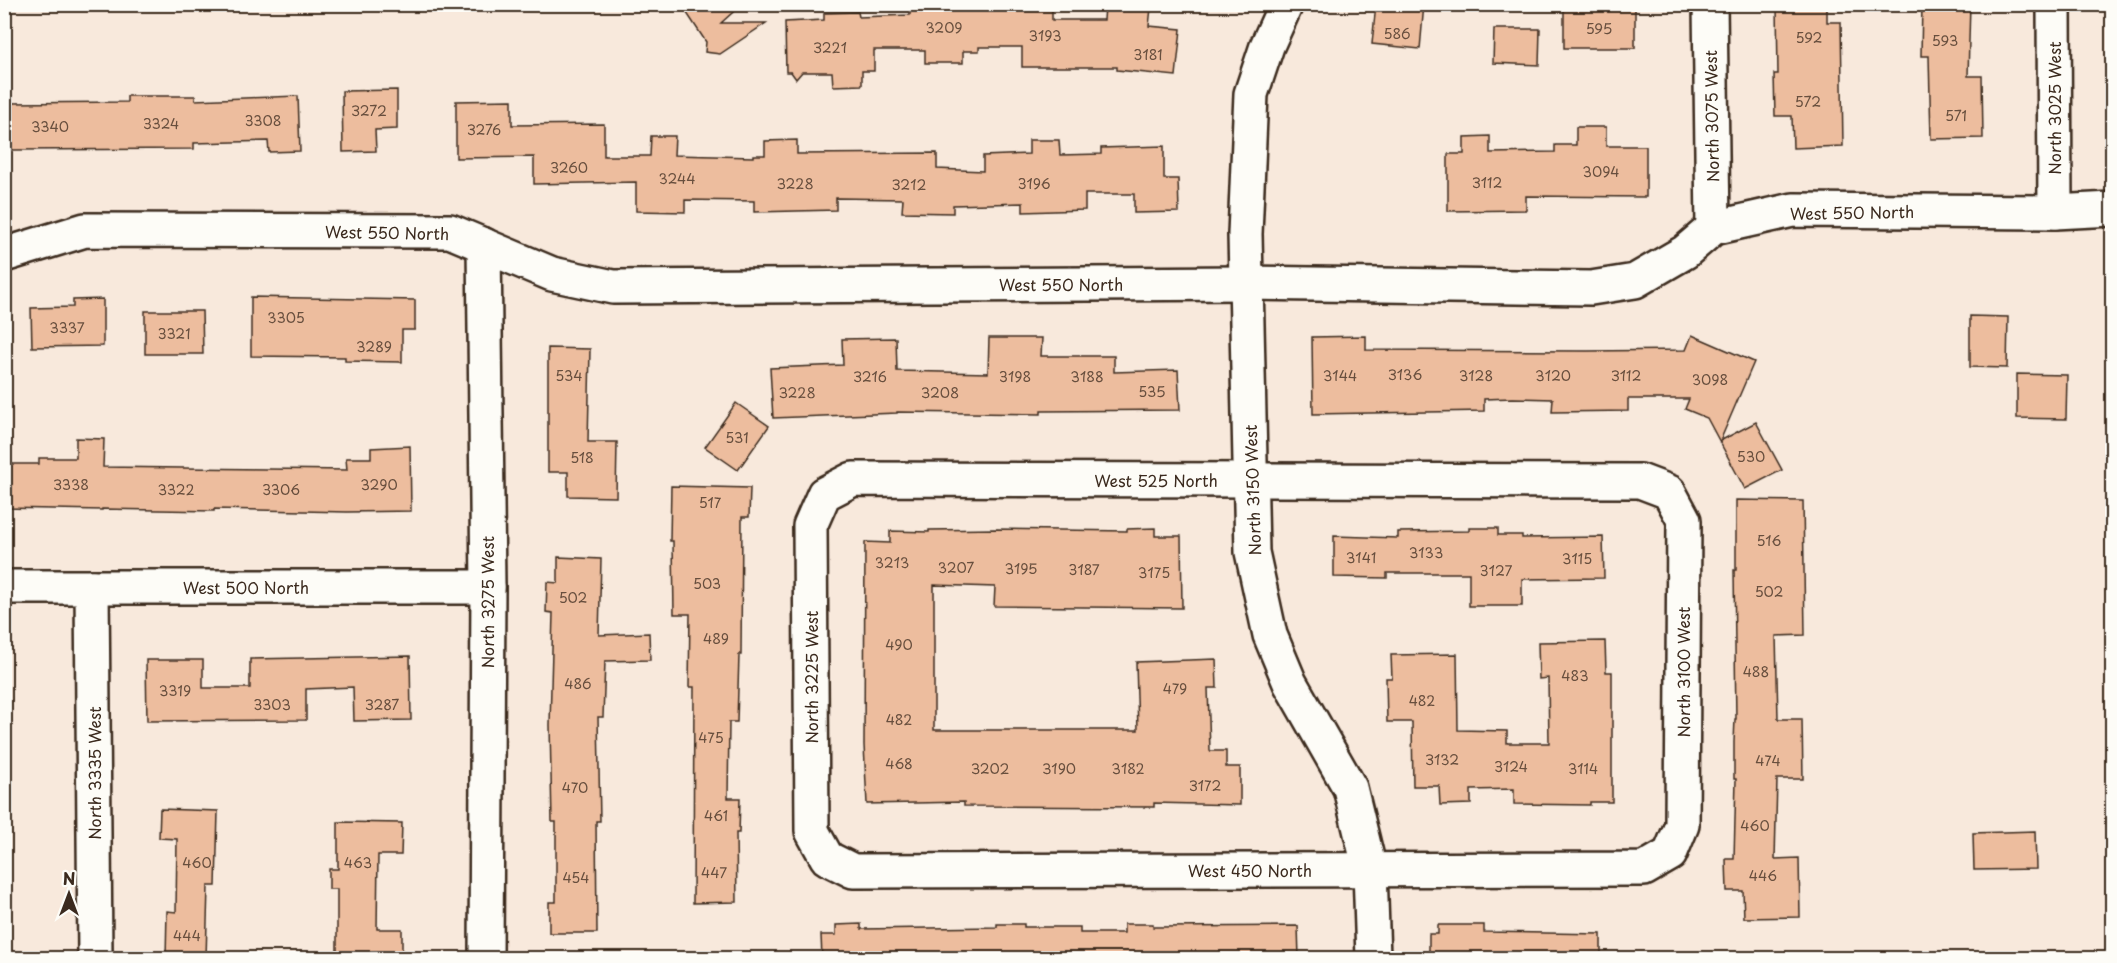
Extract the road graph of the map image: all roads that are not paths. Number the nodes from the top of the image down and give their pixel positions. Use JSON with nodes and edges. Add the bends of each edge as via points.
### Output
{"nodes":[{"id":1,"x":1286,"y":4,"type":"edge"},
{"id":2,"x":1710,"y":4,"type":"edge"},
{"id":3,"x":2054,"y":4,"type":"edge"},
{"id":4,"x":2112,"y":210,"type":"edge"},
{"id":5,"x":2055,"y":212,"type":"junction"},
{"id":6,"x":1713,"y":228,"type":"junction"},
{"id":7,"x":484,"y":245,"type":"junction"},
{"id":8,"x":4,"y":255,"type":"edge"},
{"id":9,"x":1247,"y":284,"type":"junction"},
{"id":10,"x":1252,"y":480,"type":"junction"},
{"id":11,"x":1669,"y":492,"type":"joint"},
{"id":12,"x":824,"y":494,"type":"joint"},
{"id":13,"x":4,"y":587,"type":"edge"},
{"id":14,"x":92,"y":587,"type":"junction"},
{"id":15,"x":488,"y":587,"type":"junction"},
{"id":16,"x":1670,"y":854,"type":"joint"},
{"id":17,"x":827,"y":858,"type":"joint"},
{"id":18,"x":1370,"y":870,"type":"junction"},
{"id":19,"x":95,"y":958,"type":"edge"},
{"id":20,"x":486,"y":958,"type":"edge"},
{"id":21,"x":1373,"y":958,"type":"edge"}],
"edges":[{"from":1,"to":9,"type":"street","name":"North 3150 West","via":[[1251,94],[1245,234]]},
{"from":2,"to":6,"type":"street","name":"North 3075 West"},
{"from":3,"to":5,"type":"street","name":"North 3025 West"},
{"from":4,"to":5,"type":"street","name":"West 550 North"},
{"from":5,"to":6,"type":"street","name":"West 550 North","via":[[1793,210]]},
{"from":6,"to":9,"type":"street","name":"West 550 North","via":[[1685,252],[1635,281],[1591,288]]},
{"from":7,"to":8,"type":"street","name":"West 550 North","via":[[450,231],[85,230]]},
{"from":7,"to":9,"type":"street","name":"West 550 North","via":[[552,274],[613,287]]},
{"from":7,"to":15,"type":"street","name":"North 3275 West"},
{"from":9,"to":10,"type":"street","name":"North 3150 West"},
{"from":10,"to":11,"type":"street","name":"West 525 North","via":[[1640,481]]},
{"from":10,"to":12,"type":"street","name":"West 525 North","via":[[853,479]]},
{"from":10,"to":18,"type":"street","name":"North 3150 West","via":[[1252,552],[1270,635],[1290,683],[1350,788]]},
{"from":11,"to":16,"type":"street","name":"North 3100 West","via":[[1684,520],[1682,825]]},
{"from":12,"to":17,"type":"street","name":"North 3225 West","via":[[810,526],[812,831]]},
{"from":13,"to":14,"type":"street","name":"West 500 North"},
{"from":14,"to":15,"type":"street","name":"West 500 North"},
{"from":14,"to":19,"type":"street","name":"North 3335 West"},
{"from":15,"to":20,"type":"street","name":"North 3275 West"},
{"from":16,"to":18,"type":"street","name":"West 450 North","via":[[1644,870]]},
{"from":17,"to":18,"type":"street","name":"West 450 North","via":[[853,871]]},
{"from":18,"to":21,"type":"street","name":"North 3150 West"}]}
